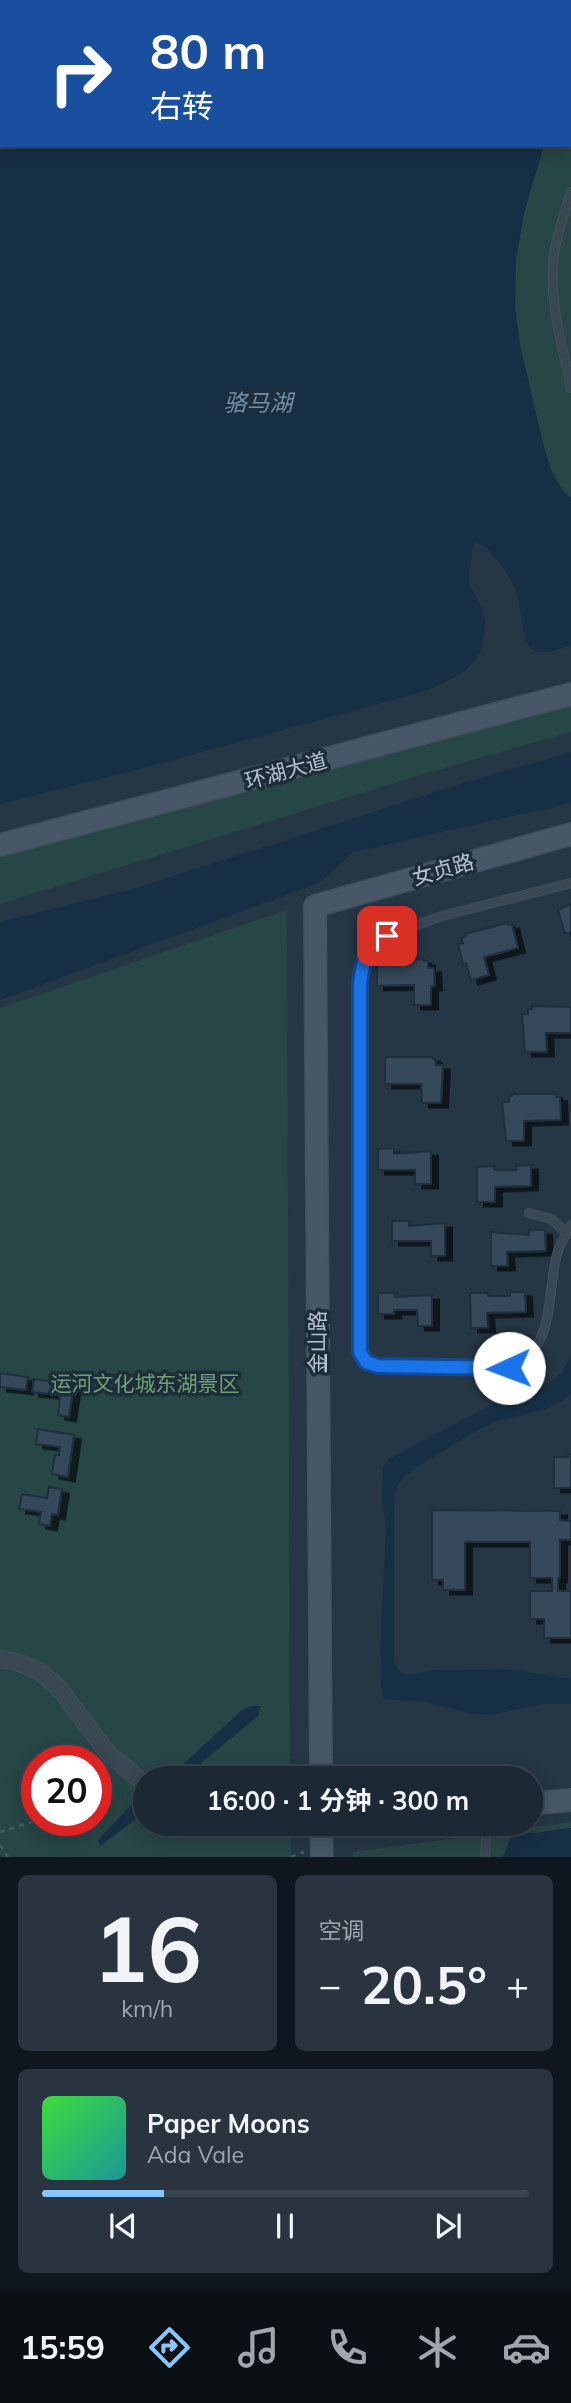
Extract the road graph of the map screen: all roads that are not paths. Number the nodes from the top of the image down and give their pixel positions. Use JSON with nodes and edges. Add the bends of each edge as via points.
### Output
{"nodes":[{"id":1,"x":571,"y":192,"type":"edge"},
{"id":2,"x":571,"y":388,"type":"edge"},
{"id":3,"x":571,"y":694,"type":"edge"},
{"id":4,"x":571,"y":834,"type":"edge"},
{"id":5,"x":0,"y":845,"type":"edge"},
{"id":6,"x":571,"y":883,"type":"edge"},
{"id":7,"x":315,"y":906,"type":"joint"},
{"id":8,"x":529,"y":1213,"type":"dead end"},
{"id":9,"x":569,"y":1229,"type":"edge"},
{"id":10,"x":0,"y":1660,"type":"edge"},
{"id":11,"x":321,"y":1766,"type":"edge"},
{"id":12,"x":133,"y":1774,"type":"edge"},
{"id":13,"x":571,"y":1800,"type":"edge"},
{"id":14,"x":543,"y":1803,"type":"edge"},
{"id":15,"x":321,"y":1836,"type":"edge"},
{"id":16,"x":486,"y":1836,"type":"edge"},
{"id":17,"x":321,"y":1857,"type":"edge"},
{"id":18,"x":485,"y":1857,"type":"edge"}],
"edges":[{"from":1,"to":2,"type":"lane","via":[[553,257],[556,317]]},
{"from":3,"to":5,"type":"street","name":"环湖大道"},
{"from":4,"to":7,"type":"street","name":"女贞路"},
{"from":6,"to":9,"type":"lane","via":[[431,920],[376,942],[365,956],[360,983],[362,1358],[384,1367],[497,1369],[518,1364],[542,1337],[557,1253]]},
{"from":7,"to":11,"type":"street","name":"金山路"},
{"from":8,"to":9,"type":"lane"},
{"from":10,"to":12,"type":"street","via":[[40,1672],[59,1688],[107,1752]]},
{"from":13,"to":14,"type":"street"},
{"from":15,"to":17,"type":"street"},
{"from":16,"to":18,"type":"lane"}]}
